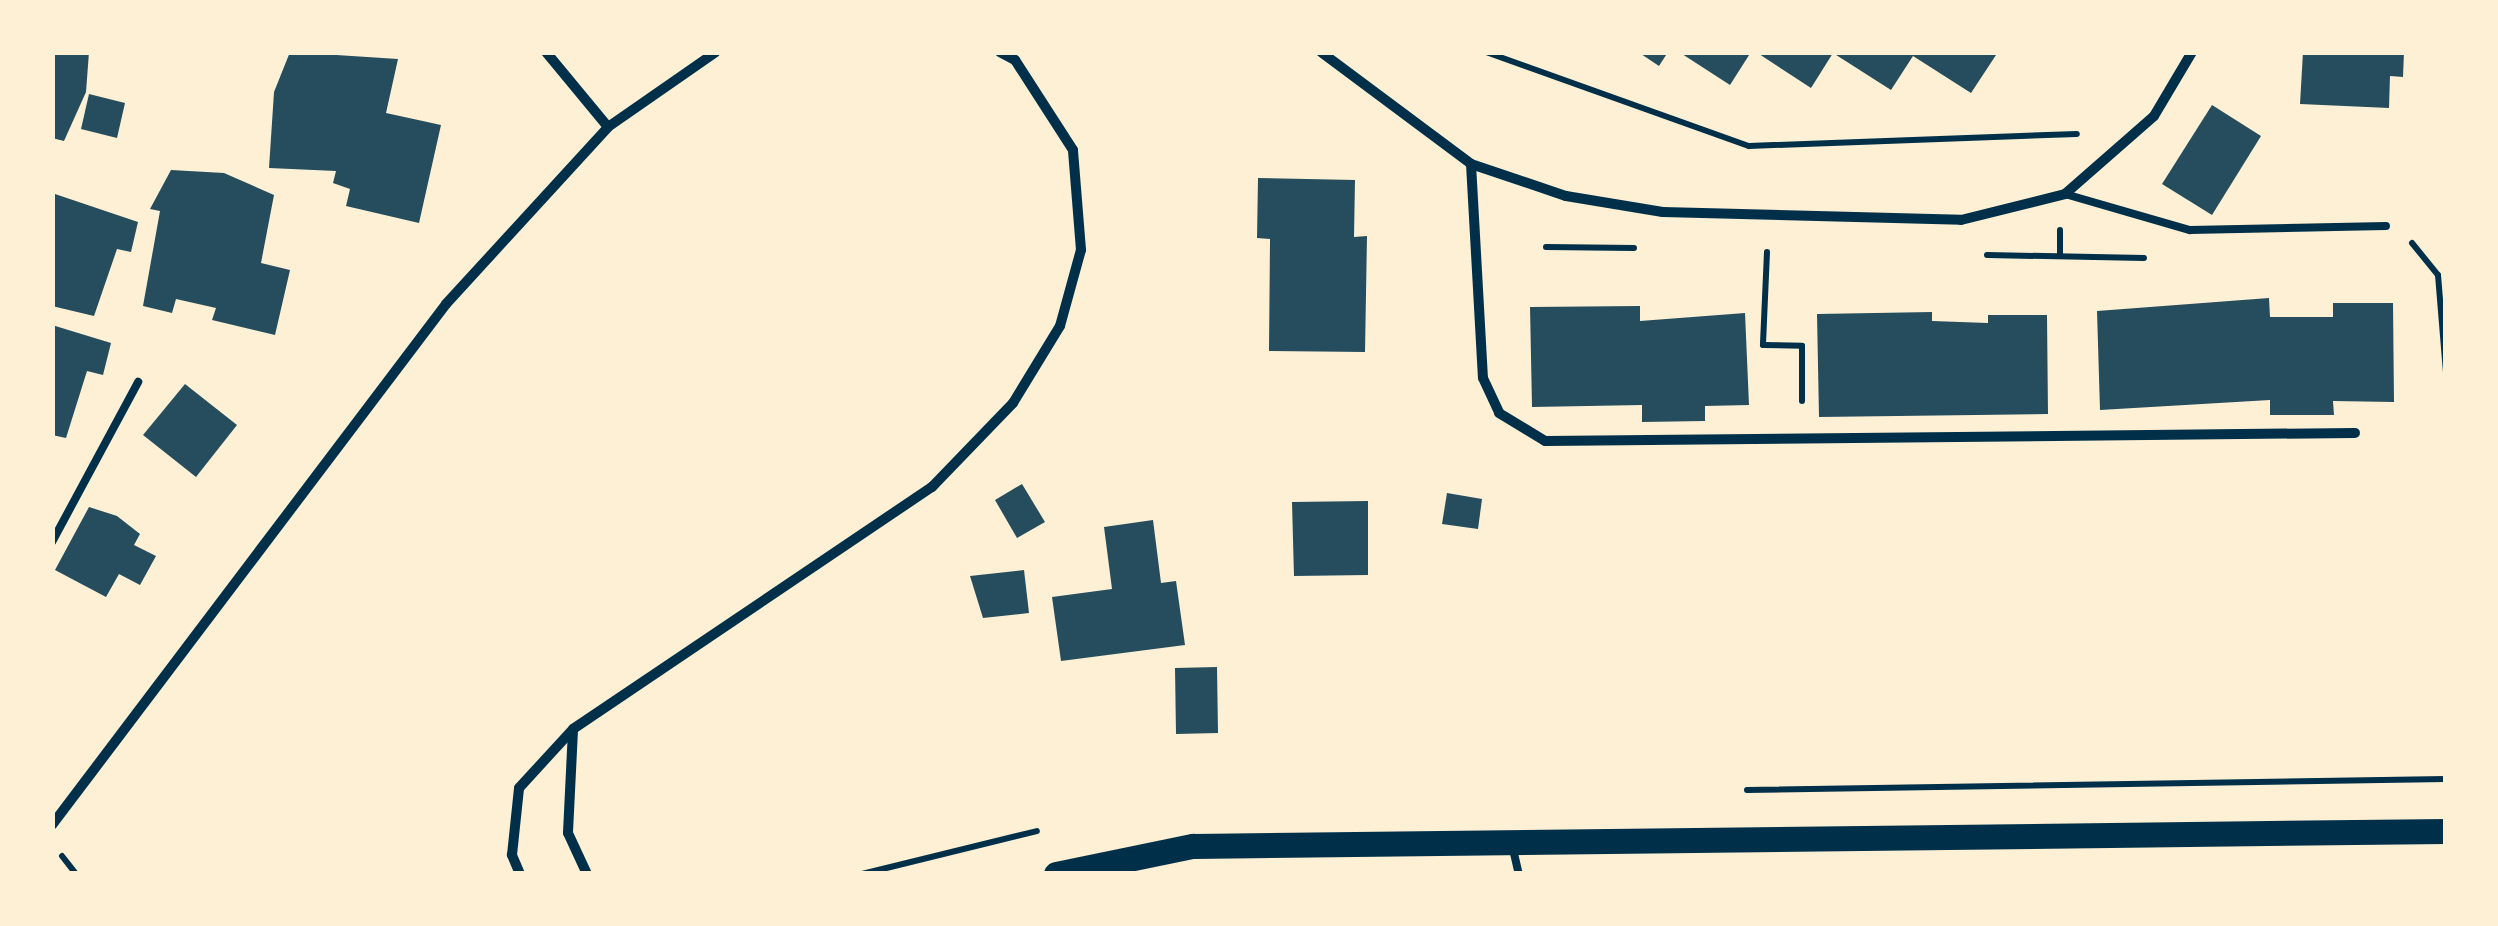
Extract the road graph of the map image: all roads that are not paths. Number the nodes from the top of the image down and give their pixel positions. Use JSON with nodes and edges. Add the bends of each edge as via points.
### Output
{"nodes":[{"id":1,"x":546,"y":52,"type":"edge"},
{"id":2,"x":716,"y":52,"type":"edge"},
{"id":3,"x":1000,"y":52,"type":"edge"},
{"id":4,"x":1321,"y":52,"type":"edge"},
{"id":5,"x":2192,"y":52,"type":"edge"},
{"id":6,"x":608,"y":127,"type":"junction"},
{"id":7,"x":1471,"y":164,"type":"junction"},
{"id":8,"x":2065,"y":194,"type":"junction"},
{"id":9,"x":2386,"y":226,"type":"road end"},
{"id":10,"x":138,"y":382,"type":"dead end"},
{"id":11,"x":2356,"y":433,"type":"dead end"},
{"id":12,"x":52,"y":542,"type":"edge"},
{"id":13,"x":573,"y":729,"type":"junction"},
{"id":14,"x":52,"y":826,"type":"edge"},
{"id":15,"x":2446,"y":831,"type":"edge"},
{"id":16,"x":1516,"y":861,"type":"edge"},
{"id":17,"x":520,"y":874,"type":"edge"},
{"id":18,"x":587,"y":874,"type":"edge"},
{"id":19,"x":1056,"y":874,"type":"edge"}],
"edges":[{"from":1,"to":6,"type":"street"},
{"from":2,"to":6,"type":"street"},
{"from":3,"to":13,"type":"street","via":[[1015,60],[1073,150],[1082,250],[1060,326],[1013,403],[932,487]]},
{"from":4,"to":7,"type":"street"},
{"from":5,"to":8,"type":"street","via":[[2154,116]]},
{"from":6,"to":14,"type":"street","via":[[446,304]]},
{"from":7,"to":8,"type":"street","via":[[1566,196],[1663,212],[1961,220]]},
{"from":7,"to":11,"type":"street","via":[[1484,378],[1499,413],[1545,441]]},
{"from":8,"to":9,"type":"lane","via":[[2190,230]]},
{"from":10,"to":12,"type":"lane"},
{"from":13,"to":17,"type":"street","via":[[519,788],[512,854]]},
{"from":13,"to":18,"type":"street","via":[[568,833]]},
{"from":15,"to":16,"type":"main road"},
{"from":16,"to":19,"type":"main road","via":[[1193,846]]}]}
